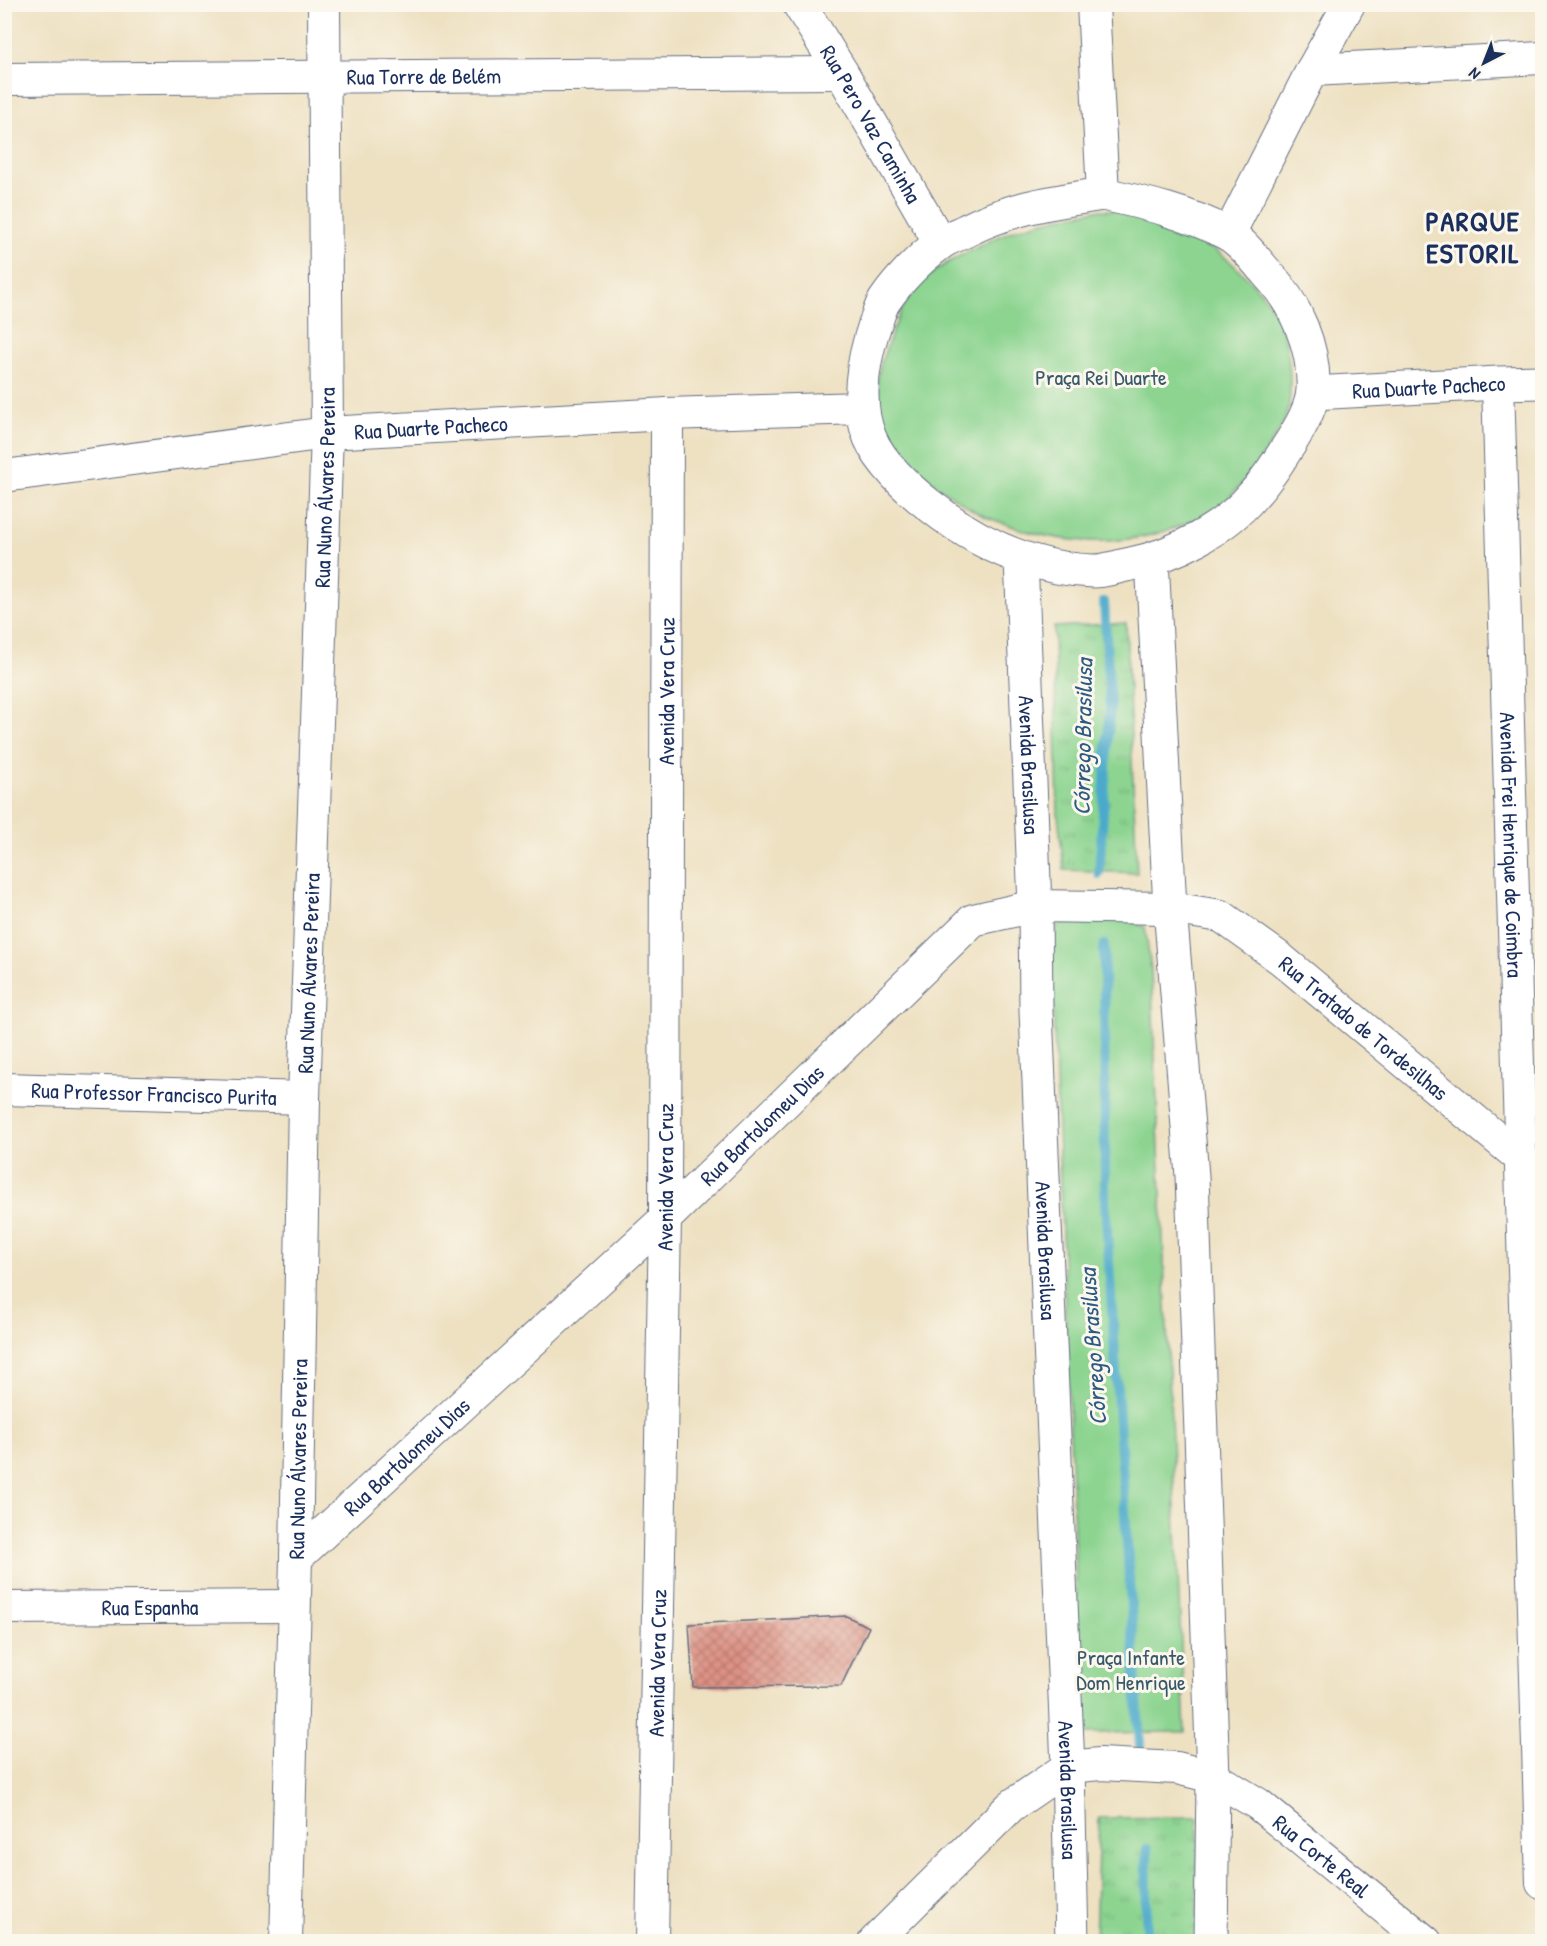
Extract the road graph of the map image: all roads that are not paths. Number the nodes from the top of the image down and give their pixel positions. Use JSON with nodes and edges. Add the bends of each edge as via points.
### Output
{"nodes":[{"id":1,"x":324,"y":4,"type":"edge"},
{"id":2,"x":799,"y":4,"type":"edge"},
{"id":3,"x":1093,"y":4,"type":"edge"},
{"id":4,"x":1349,"y":4,"type":"edge"},
{"id":5,"x":1542,"y":58,"type":"edge"},
{"id":6,"x":1312,"y":70,"type":"junction"},
{"id":7,"x":842,"y":73,"type":"junction"},
{"id":8,"x":325,"y":78,"type":"junction"},
{"id":9,"x":4,"y":79,"type":"edge"},
{"id":10,"x":1103,"y":194,"type":"junction"},
{"id":11,"x":1229,"y":234,"type":"junction"},
{"id":12,"x":940,"y":243,"type":"junction"},
{"id":13,"x":1498,"y":382,"type":"junction"},
{"id":14,"x":1542,"y":382,"type":"edge"},
{"id":15,"x":1313,"y":393,"type":"junction"},
{"id":16,"x":862,"y":408,"type":"junction"},
{"id":17,"x":667,"y":414,"type":"junction"},
{"id":18,"x":327,"y":433,"type":"junction"},
{"id":19,"x":4,"y":476,"type":"edge"},
{"id":20,"x":1021,"y":558,"type":"junction"},
{"id":21,"x":1152,"y":559,"type":"junction"},
{"id":22,"x":1035,"y":906,"type":"junction"},
{"id":23,"x":1170,"y":908,"type":"junction"},
{"id":24,"x":4,"y":1089,"type":"edge"},
{"id":25,"x":304,"y":1098,"type":"junction"},
{"id":26,"x":1532,"y":1167,"type":"edge"},
{"id":27,"x":665,"y":1219,"type":"junction"},
{"id":28,"x":296,"y":1558,"type":"junction"},
{"id":29,"x":294,"y":1606,"type":"junction"},
{"id":30,"x":4,"y":1608,"type":"edge"},
{"id":31,"x":1068,"y":1767,"type":"junction"},
{"id":32,"x":1213,"y":1777,"type":"junction"},
{"id":33,"x":1542,"y":1883,"type":"edge"},
{"id":34,"x":286,"y":1941,"type":"edge"},
{"id":35,"x":652,"y":1941,"type":"edge"},
{"id":36,"x":874,"y":1941,"type":"edge"},
{"id":37,"x":1072,"y":1941,"type":"edge"},
{"id":38,"x":1211,"y":1941,"type":"edge"},
{"id":39,"x":1426,"y":1941,"type":"edge"}],
"edges":[{"from":1,"to":8,"type":"street","name":"Rua Nuno Álvares Pereira"},
{"from":2,"to":7,"type":"street","name":"Rua Pero Vaz Caminha"},
{"from":3,"to":10,"type":"street"},
{"from":4,"to":6,"type":"street"},
{"from":5,"to":6,"type":"street"},
{"from":6,"to":11,"type":"street"},
{"from":7,"to":8,"type":"street","name":"Rua Torre de Belém"},
{"from":7,"to":12,"type":"street","name":"Rua Pero Vaz Caminha"},
{"from":8,"to":9,"type":"street","name":"Rua Torre de Belém"},
{"from":8,"to":18,"type":"street","name":"Rua Nuno Álvares Pereira"},
{"from":10,"to":11,"type":"street","via":[[1184,215]]},
{"from":10,"to":12,"type":"street","via":[[1011,211]]},
{"from":11,"to":15,"type":"street","via":[[1278,284],[1301,323],[1311,356]]},
{"from":12,"to":16,"type":"street","via":[[883,303],[866,353]]},
{"from":13,"to":14,"type":"street","name":"Rua Duarte Pacheco"},
{"from":13,"to":15,"type":"street","name":"Rua Duarte Pacheco"},
{"from":13,"to":26,"type":"street","name":"Avenida Frei Henrique de Coimbra"},
{"from":15,"to":21,"type":"street","via":[[1299,431],[1252,497],[1217,526],[1177,550]]},
{"from":16,"to":17,"type":"street","name":"Rua Duarte Pacheco"},
{"from":16,"to":20,"type":"street","via":[[870,439],[915,495],[984,542]]},
{"from":17,"to":18,"type":"street","name":"Rua Duarte Pacheco"},
{"from":17,"to":27,"type":"street","name":"Avenida Vera Cruz"},
{"from":18,"to":19,"type":"street","name":"Rua Duarte Pacheco"},
{"from":18,"to":25,"type":"street","name":"Rua Nuno Álvares Pereira"},
{"from":20,"to":21,"type":"street","via":[[1097,571]]},
{"from":20,"to":22,"type":"street","name":"Avenida Brasilusa"},
{"from":21,"to":23,"type":"street"},
{"from":22,"to":23,"type":"street","name":"Rua Bartolomeu Dias"},
{"from":22,"to":27,"type":"street","name":"Rua Bartolomeu Dias","via":[[973,920]]},
{"from":22,"to":31,"type":"street","name":"Avenida Brasilusa","via":[[1036,1023]]},
{"from":23,"to":26,"type":"street","name":"Rua Tratado de Tordesilhas","via":[[1221,916],[1290,966]]},
{"from":23,"to":32,"type":"street","via":[[1192,1176]]},
{"from":24,"to":25,"type":"street","name":"Rua Professor Francisco Purita"},
{"from":25,"to":28,"type":"street","name":"Rua Nuno Álvares Pereira"},
{"from":26,"to":33,"type":"street","name":"Avenida Frei Henrique de Coimbra"},
{"from":27,"to":28,"type":"street","name":"Rua Bartolomeu Dias"},
{"from":27,"to":35,"type":"street","name":"Avenida Vera Cruz"},
{"from":28,"to":29,"type":"street","name":"Rua Nuno Álvares Pereira"},
{"from":29,"to":30,"type":"street","name":"Rua Espanha"},
{"from":29,"to":34,"type":"street","name":"Rua Nuno Álvares Pereira"},
{"from":31,"to":32,"type":"street","name":"Rua Corte Real","via":[[1178,1767]]},
{"from":31,"to":36,"type":"street","via":[[1011,1806]]},
{"from":31,"to":37,"type":"street","name":"Avenida Brasilusa"},
{"from":32,"to":38,"type":"street"},
{"from":32,"to":39,"type":"street","name":"Rua Corte Real","via":[[1258,1804]]}]}
